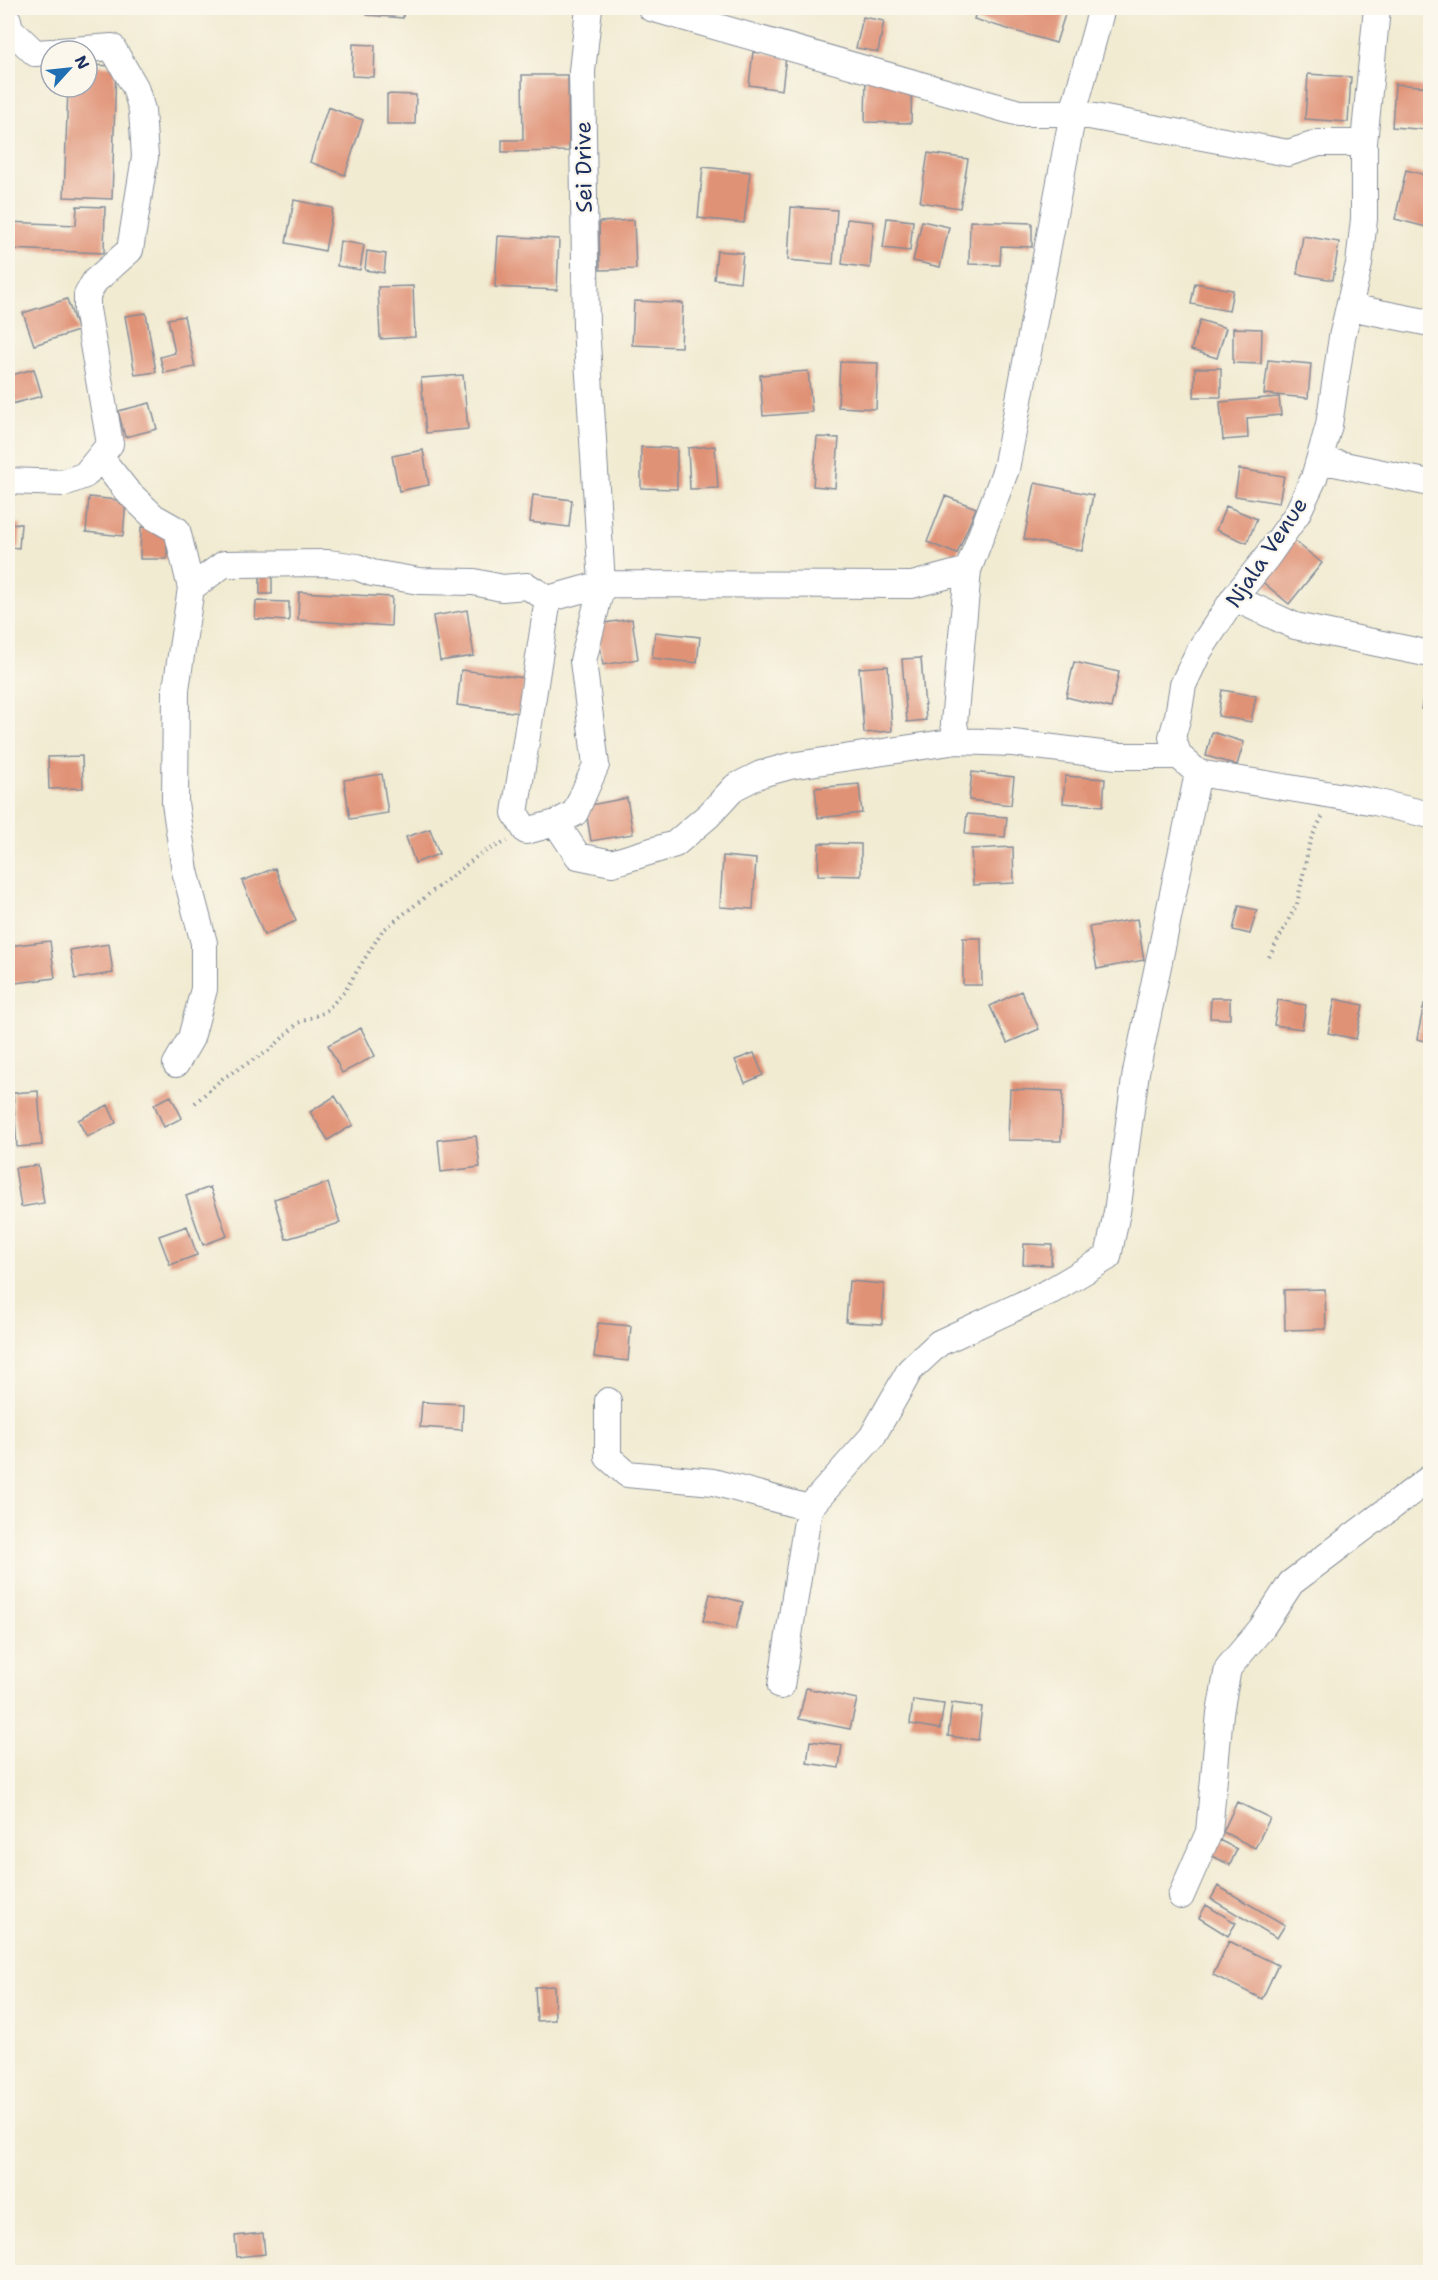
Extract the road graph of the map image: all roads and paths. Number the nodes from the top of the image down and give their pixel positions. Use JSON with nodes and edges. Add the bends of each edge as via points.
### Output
{"nodes":[{"id":1,"x":589,"y":8,"type":"edge"},
{"id":2,"x":651,"y":8,"type":"edge"},
{"id":3,"x":1102,"y":8,"type":"edge"},
{"id":4,"x":1377,"y":8,"type":"edge"},
{"id":5,"x":9,"y":25,"type":"edge"},
{"id":6,"x":99,"y":48,"type":"edge"},
{"id":7,"x":39,"y":53,"type":"edge"},
{"id":8,"x":1073,"y":113,"type":"junction"},
{"id":9,"x":1364,"y":142,"type":"junction"},
{"id":10,"x":1349,"y":307,"type":"junction"},
{"id":11,"x":1431,"y":323,"type":"edge"},
{"id":12,"x":100,"y":457,"type":"junction"},
{"id":13,"x":1320,"y":460,"type":"junction"},
{"id":14,"x":8,"y":480,"type":"edge"},
{"id":15,"x":1431,"y":483,"type":"edge"},
{"id":16,"x":968,"y":570,"type":"junction"},
{"id":17,"x":602,"y":584,"type":"junction"},
{"id":18,"x":191,"y":588,"type":"junction"},
{"id":19,"x":1234,"y":598,"type":"junction"},
{"id":20,"x":548,"y":599,"type":"junction"},
{"id":21,"x":1431,"y":654,"type":"edge"},
{"id":22,"x":957,"y":741,"type":"junction"},
{"id":23,"x":1179,"y":756,"type":"junction"},
{"id":24,"x":1198,"y":773,"type":"junction"},
{"id":25,"x":1332,"y":795,"type":"junction"},
{"id":26,"x":1431,"y":815,"type":"edge"},
{"id":27,"x":556,"y":823,"type":"junction"},
{"id":28,"x":526,"y":831,"type":"junction"},
{"id":29,"x":1269,"y":957,"type":"dead end"},
{"id":30,"x":176,"y":1064,"type":"dead end"},
{"id":31,"x":195,"y":1103,"type":"dead end"},
{"id":32,"x":608,"y":1401,"type":"dead end"},
{"id":33,"x":1431,"y":1478,"type":"edge"},
{"id":34,"x":809,"y":1508,"type":"junction"},
{"id":35,"x":782,"y":1686,"type":"dead end"},
{"id":36,"x":1181,"y":1896,"type":"dead end"}],
"edges":[{"from":1,"to":17,"type":"street","name":"Sei Drive","via":[[582,71],[586,327]]},
{"from":2,"to":8,"type":"street","via":[[1020,113]]},
{"from":3,"to":8,"type":"street"},
{"from":4,"to":9,"type":"street","name":"Njala Venue"},
{"from":5,"to":7,"type":"street"},
{"from":6,"to":12,"type":"street","via":[[112,47],[135,87],[142,110],[145,158],[130,250],[95,281],[87,295],[110,444]]},
{"from":8,"to":9,"type":"street","via":[[1288,153],[1319,143]]},
{"from":8,"to":16,"type":"street","via":[[1006,469]]},
{"from":9,"to":10,"type":"street","name":"Njala Venue","via":[[1364,219]]},
{"from":10,"to":11,"type":"street"},
{"from":10,"to":13,"type":"street","name":"Njala Venue"},
{"from":12,"to":14,"type":"street","via":[[85,475],[64,483]]},
{"from":12,"to":18,"type":"street","via":[[154,518],[177,530]]},
{"from":13,"to":15,"type":"street"},
{"from":13,"to":19,"type":"street","name":"Njala Venue","via":[[1297,514]]},
{"from":16,"to":17,"type":"street","via":[[912,585]]},
{"from":16,"to":22,"type":"street","via":[[954,723]]},
{"from":17,"to":20,"type":"street"},
{"from":17,"to":27,"type":"street","name":"Sei Drive","via":[[583,661],[596,765],[575,813]]},
{"from":18,"to":20,"type":"street","via":[[224,564],[328,563],[419,581],[474,582],[502,588],[527,586]]},
{"from":18,"to":30,"type":"street","via":[[176,689],[175,803],[185,871],[204,943],[204,988],[191,1038]]},
{"from":19,"to":21,"type":"street","via":[[1295,626]]},
{"from":19,"to":23,"type":"street","name":"Njala Venue","via":[[1199,651],[1183,685],[1172,737]]},
{"from":20,"to":28,"type":"street","via":[[515,813]]},
{"from":22,"to":23,"type":"street","via":[[1013,743],[1117,756]]},
{"from":22,"to":27,"type":"street","via":[[790,766],[762,774],[735,787],[675,844],[612,863],[578,856]]},
{"from":23,"to":24,"type":"street"},
{"from":24,"to":25,"type":"street"},
{"from":24,"to":34,"type":"street","via":[[1136,1072],[1108,1257],[1051,1291],[939,1343],[910,1370],[872,1437]]},
{"from":25,"to":26,"type":"street"},
{"from":25,"to":29,"type":"path","via":[[1310,841],[1297,904]]},
{"from":27,"to":28,"type":"street"},
{"from":28,"to":31,"type":"path","via":[[480,854],[382,931],[344,992],[325,1012],[298,1023],[270,1050],[223,1078]]},
{"from":32,"to":34,"type":"street","via":[[608,1457],[627,1474],[713,1482]]},
{"from":33,"to":36,"type":"street","via":[[1291,1583],[1261,1629],[1228,1668],[1209,1832]]},
{"from":34,"to":35,"type":"street"}]}
